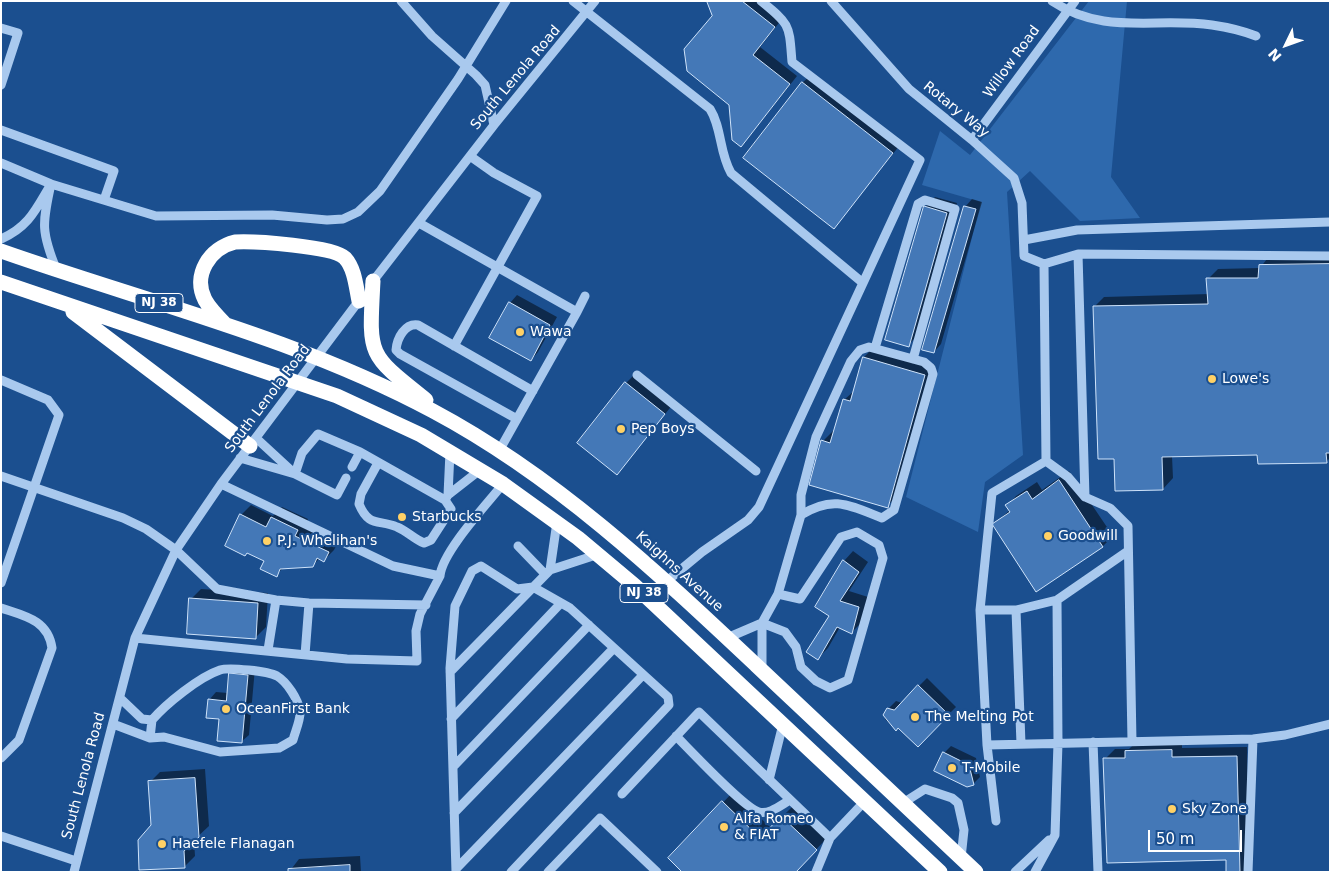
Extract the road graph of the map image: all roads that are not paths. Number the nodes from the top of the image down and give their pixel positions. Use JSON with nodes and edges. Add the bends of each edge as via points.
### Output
{"nodes":[{"id":1,"x":401,"y":1,"type":"edge"},
{"id":2,"x":506,"y":1,"type":"edge"},
{"id":3,"x":573,"y":1,"type":"edge"},
{"id":4,"x":595,"y":1,"type":"edge"},
{"id":5,"x":761,"y":1,"type":"edge"},
{"id":6,"x":831,"y":1,"type":"edge"},
{"id":7,"x":1052,"y":1,"type":"edge"},
{"id":8,"x":1075,"y":1,"type":"edge"},
{"id":9,"x":1067,"y":12,"type":"junction"},
{"id":10,"x":586,"y":13,"type":"junction"},
{"id":11,"x":1,"y":28,"type":"edge"},
{"id":12,"x":1256,"y":36,"type":"dead end"},
{"id":13,"x":465,"y":65,"type":"junction"},
{"id":14,"x":4,"y":68,"type":"edge"},
{"id":15,"x":1,"y":85,"type":"edge"},
{"id":16,"x":494,"y":126,"type":"junction"},
{"id":17,"x":1,"y":130,"type":"edge"},
{"id":18,"x":972,"y":140,"type":"junction"},
{"id":19,"x":470,"y":156,"type":"junction"},
{"id":20,"x":1,"y":163,"type":"edge"},
{"id":21,"x":52,"y":184,"type":"junction"},
{"id":22,"x":104,"y":200,"type":"junction"},
{"id":23,"x":1330,"y":222,"type":"edge"},
{"id":24,"x":419,"y":223,"type":"junction"},
{"id":25,"x":1,"y":239,"type":"edge"},
{"id":26,"x":1024,"y":240,"type":"junction"},
{"id":27,"x":1,"y":251,"type":"edge"},
{"id":28,"x":1078,"y":254,"type":"junction"},
{"id":29,"x":1330,"y":256,"type":"edge"},
{"id":30,"x":1044,"y":264,"type":"junction"},
{"id":31,"x":497,"y":268,"type":"junction"},
{"id":32,"x":57,"y":271,"type":"junction"},
{"id":33,"x":373,"y":281,"type":"junction"},
{"id":34,"x":1,"y":282,"type":"edge"},
{"id":35,"x":863,"y":283,"type":"junction"},
{"id":36,"x":585,"y":296,"type":"dead end"},
{"id":37,"x":59,"y":302,"type":"junction"},
{"id":38,"x":358,"y":302,"type":"junction"},
{"id":39,"x":576,"y":312,"type":"junction"},
{"id":40,"x":226,"y":326,"type":"junction"},
{"id":41,"x":454,"y":346,"type":"junction"},
{"id":42,"x":876,"y":348,"type":"junction"},
{"id":43,"x":316,"y":358,"type":"junction"},
{"id":44,"x":913,"y":359,"type":"junction"},
{"id":45,"x":637,"y":375,"type":"dead end"},
{"id":46,"x":1,"y":380,"type":"edge"},
{"id":47,"x":298,"y":382,"type":"junction"},
{"id":48,"x":533,"y":390,"type":"junction"},
{"id":49,"x":517,"y":419,"type":"junction"},
{"id":50,"x":452,"y":422,"type":"junction"},
{"id":51,"x":253,"y":442,"type":"junction"},
{"id":52,"x":499,"y":450,"type":"junction"},
{"id":53,"x":360,"y":452,"type":"junction"},
{"id":54,"x":450,"y":452,"type":"junction"},
{"id":55,"x":240,"y":458,"type":"junction"},
{"id":56,"x":1046,"y":461,"type":"junction"},
{"id":57,"x":378,"y":463,"type":"junction"},
{"id":58,"x":352,"y":467,"type":"dead end"},
{"id":59,"x":480,"y":470,"type":"junction"},
{"id":60,"x":756,"y":471,"type":"dead end"},
{"id":61,"x":295,"y":474,"type":"junction"},
{"id":62,"x":1,"y":476,"type":"edge"},
{"id":63,"x":346,"y":478,"type":"dead end"},
{"id":64,"x":221,"y":484,"type":"junction"},
{"id":65,"x":503,"y":484,"type":"junction"},
{"id":66,"x":34,"y":488,"type":"junction"},
{"id":67,"x":446,"y":497,"type":"junction"},
{"id":68,"x":1085,"y":497,"type":"junction"},
{"id":69,"x":801,"y":516,"type":"junction"},
{"id":70,"x":557,"y":522,"type":"junction"},
{"id":71,"x":518,"y":546,"type":"dead end"},
{"id":72,"x":176,"y":550,"type":"junction"},
{"id":73,"x":1128,"y":551,"type":"junction"},
{"id":74,"x":599,"y":554,"type":"junction"},
{"id":75,"x":547,"y":572,"type":"junction"},
{"id":76,"x":440,"y":576,"type":"junction"},
{"id":77,"x":667,"y":581,"type":"junction"},
{"id":78,"x":1,"y":583,"type":"edge"},
{"id":79,"x":533,"y":587,"type":"junction"},
{"id":80,"x":778,"y":594,"type":"junction"},
{"id":81,"x":276,"y":600,"type":"junction"},
{"id":82,"x":1057,"y":600,"type":"junction"},
{"id":83,"x":309,"y":603,"type":"junction"},
{"id":84,"x":561,"y":603,"type":"junction"},
{"id":85,"x":426,"y":605,"type":"junction"},
{"id":86,"x":1,"y":608,"type":"edge"},
{"id":87,"x":980,"y":610,"type":"junction"},
{"id":88,"x":1016,"y":610,"type":"junction"},
{"id":89,"x":762,"y":623,"type":"junction"},
{"id":90,"x":589,"y":625,"type":"junction"},
{"id":91,"x":135,"y":638,"type":"junction"},
{"id":92,"x":727,"y":638,"type":"junction"},
{"id":93,"x":614,"y":648,"type":"junction"},
{"id":94,"x":268,"y":650,"type":"junction"},
{"id":95,"x":305,"y":655,"type":"junction"},
{"id":96,"x":762,"y":671,"type":"junction"},
{"id":97,"x":450,"y":672,"type":"junction"},
{"id":98,"x":643,"y":674,"type":"junction"},
{"id":99,"x":120,"y":698,"type":"junction"},
{"id":100,"x":451,"y":719,"type":"junction"},
{"id":101,"x":152,"y":720,"type":"junction"},
{"id":102,"x":113,"y":724,"type":"junction"},
{"id":103,"x":783,"y":724,"type":"junction"},
{"id":104,"x":1330,"y":724,"type":"edge"},
{"id":105,"x":676,"y":736,"type":"junction"},
{"id":106,"x":150,"y":738,"type":"junction"},
{"id":107,"x":1253,"y":739,"type":"junction"},
{"id":108,"x":1132,"y":741,"type":"junction"},
{"id":109,"x":1058,"y":742,"type":"junction"},
{"id":110,"x":1093,"y":742,"type":"junction"},
{"id":111,"x":1021,"y":744,"type":"junction"},
{"id":112,"x":986,"y":745,"type":"junction"},
{"id":113,"x":1,"y":758,"type":"edge"},
{"id":114,"x":453,"y":767,"type":"junction"},
{"id":115,"x":769,"y":780,"type":"junction"},
{"id":116,"x":622,"y":794,"type":"dead end"},
{"id":117,"x":790,"y":800,"type":"junction"},
{"id":118,"x":865,"y":801,"type":"junction"},
{"id":119,"x":903,"y":803,"type":"junction"},
{"id":120,"x":454,"y":813,"type":"junction"},
{"id":121,"x":996,"y":821,"type":"dead end"},
{"id":122,"x":1054,"y":835,"type":"junction"},
{"id":123,"x":1,"y":836,"type":"edge"},
{"id":124,"x":830,"y":838,"type":"junction"},
{"id":125,"x":961,"y":858,"type":"junction"},
{"id":126,"x":76,"y":861,"type":"junction"},
{"id":127,"x":456,"y":870,"type":"edge"},
{"id":128,"x":936,"y":870,"type":"edge"},
{"id":129,"x":74,"y":872,"type":"edge"},
{"id":130,"x":511,"y":872,"type":"edge"},
{"id":131,"x":548,"y":872,"type":"edge"},
{"id":132,"x":657,"y":872,"type":"edge"},
{"id":133,"x":816,"y":872,"type":"edge"},
{"id":134,"x":976,"y":872,"type":"edge"},
{"id":135,"x":1015,"y":872,"type":"edge"},
{"id":136,"x":1035,"y":872,"type":"edge"},
{"id":137,"x":1098,"y":872,"type":"edge"},
{"id":138,"x":1248,"y":872,"type":"edge"}],
"edges":[{"from":1,"to":13,"type":"street","via":[[432,36]]},
{"from":2,"to":13,"type":"street","via":[[474,56]]},
{"from":3,"to":10,"type":"street"},
{"from":4,"to":10,"type":"street","name":"South Lenola Road"},
{"from":5,"to":35,"type":"street","via":[[783,19],[789,30],[792,62],[920,160]]},
{"from":6,"to":18,"type":"street","name":"Rotary Way","via":[[909,89]]},
{"from":7,"to":9,"type":"street"},
{"from":8,"to":9,"type":"street","name":"Willow Road"},
{"from":9,"to":12,"type":"street","via":[[1107,23],[1212,25]]},
{"from":9,"to":18,"type":"street","name":"Willow Road"},
{"from":10,"to":16,"type":"street","name":"South Lenola Road"},
{"from":10,"to":35,"type":"street","via":[[710,109],[715,118],[720,149],[731,173]]},
{"from":11,"to":14,"type":"street","via":[[18,33]]},
{"from":13,"to":16,"type":"street","via":[[485,85]]},
{"from":13,"to":22,"type":"street","via":[[380,191],[358,212],[343,219],[272,215],[156,216]]},
{"from":14,"to":15,"type":"street"},
{"from":16,"to":19,"type":"street","name":"South Lenola Road"},
{"from":17,"to":22,"type":"street","via":[[114,171]]},
{"from":18,"to":26,"type":"street","name":"Rotary Way","via":[[1014,178],[1022,203]]},
{"from":19,"to":24,"type":"street","name":"South Lenola Road"},
{"from":19,"to":31,"type":"street","via":[[537,196]]},
{"from":20,"to":21,"type":"street"},
{"from":21,"to":22,"type":"street"},
{"from":21,"to":25,"type":"street","via":[[28,222],[18,232]]},
{"from":21,"to":32,"type":"street","via":[[43,225]]},
{"from":23,"to":26,"type":"street","via":[[1077,230]]},
{"from":24,"to":31,"type":"street"},
{"from":24,"to":33,"type":"street","name":"South Lenola Road"},
{"from":26,"to":30,"type":"street","name":"Rotary Way","via":[[1024,256]]},
{"from":27,"to":32,"type":"highway","number":"NJ 38"},
{"from":28,"to":29,"type":"street"},
{"from":28,"to":30,"type":"street"},
{"from":28,"to":68,"type":"street"},
{"from":30,"to":56,"type":"street"},
{"from":31,"to":39,"type":"street"},
{"from":31,"to":41,"type":"street"},
{"from":32,"to":40,"type":"highway","number":"NJ 38"},
{"from":33,"to":38,"type":"street","name":"South Lenola Road"},
{"from":33,"to":50,"type":"highway","via":[[371,336],[376,355],[389,370]]},
{"from":34,"to":37,"type":"highway","number":"NJ 38"},
{"from":35,"to":77,"type":"street","via":[[759,506],[748,520]]},
{"from":36,"to":39,"type":"street"},
{"from":37,"to":47,"type":"highway","number":"NJ 38"},
{"from":37,"to":51,"type":"highway"},
{"from":38,"to":40,"type":"highway","via":[[352,270],[338,253],[320,248],[235,242],[210,256],[201,278],[204,299]]},
{"from":38,"to":43,"type":"street","name":"South Lenola Road"},
{"from":39,"to":48,"type":"street"},
{"from":40,"to":43,"type":"highway","number":"NJ 38"},
{"from":41,"to":48,"type":"street"},
{"from":41,"to":49,"type":"street","via":[[414,325],[403,332],[396,350]]},
{"from":42,"to":44,"type":"street"},
{"from":42,"to":44,"type":"street","via":[[918,204],[925,200],[955,209]]},
{"from":42,"to":69,"type":"street","via":[[860,350],[851,361],[816,436],[801,495]]},
{"from":43,"to":47,"type":"street","name":"South Lenola Road"},
{"from":43,"to":50,"type":"highway","name":"Kaighns Avenue","number":"NJ 38","via":[[369,379]]},
{"from":44,"to":69,"type":"street","via":[[924,362],[932,374],[894,510],[882,518],[837,502],[817,505]]},
{"from":45,"to":60,"type":"street"},
{"from":46,"to":66,"type":"street","via":[[48,400],[59,415]]},
{"from":47,"to":51,"type":"street","name":"South Lenola Road"},
{"from":47,"to":54,"type":"highway","number":"NJ 38","via":[[364,408]]},
{"from":48,"to":49,"type":"street"},
{"from":49,"to":52,"type":"street"},
{"from":50,"to":52,"type":"highway","name":"Kaighns Avenue","number":"NJ 38"},
{"from":51,"to":55,"type":"street","name":"South Lenola Road"},
{"from":51,"to":61,"type":"street"},
{"from":52,"to":77,"type":"highway","name":"Kaighns Avenue","number":"NJ 38","via":[[592,518]]},
{"from":53,"to":57,"type":"street"},
{"from":53,"to":58,"type":"street"},
{"from":53,"to":61,"type":"street","via":[[318,434],[302,453]]},
{"from":54,"to":59,"type":"highway","number":"NJ 38"},
{"from":54,"to":67,"type":"street"},
{"from":55,"to":61,"type":"street"},
{"from":55,"to":64,"type":"street","name":"South Lenola Road"},
{"from":56,"to":68,"type":"street","via":[[1068,477]]},
{"from":56,"to":87,"type":"street","via":[[992,493]]},
{"from":57,"to":67,"type":"street"},
{"from":57,"to":67,"type":"street","via":[[359,504],[369,519],[376,523],[396,526],[424,543],[431,540],[451,509]]},
{"from":59,"to":65,"type":"highway","number":"NJ 38"},
{"from":59,"to":67,"type":"street"},
{"from":61,"to":63,"type":"street","via":[[337,495]]},
{"from":62,"to":66,"type":"street"},
{"from":64,"to":72,"type":"street","name":"South Lenola Road"},
{"from":64,"to":76,"type":"street","via":[[393,566]]},
{"from":65,"to":70,"type":"highway","number":"NJ 38"},
{"from":65,"to":76,"type":"street","via":[[463,534]]},
{"from":66,"to":72,"type":"street","via":[[123,518]]},
{"from":66,"to":78,"type":"street"},
{"from":68,"to":73,"type":"street","via":[[1110,508],[1128,526]]},
{"from":69,"to":80,"type":"street"},
{"from":70,"to":74,"type":"highway","number":"NJ 38"},
{"from":70,"to":75,"type":"street"},
{"from":71,"to":75,"type":"street"},
{"from":72,"to":81,"type":"street","via":[[217,589]]},
{"from":72,"to":91,"type":"street","name":"South Lenola Road"},
{"from":73,"to":82,"type":"street"},
{"from":73,"to":108,"type":"street"},
{"from":74,"to":75,"type":"street"},
{"from":74,"to":103,"type":"highway","number":"NJ 38"},
{"from":75,"to":79,"type":"street"},
{"from":76,"to":85,"type":"street"},
{"from":77,"to":92,"type":"highway","name":"Kaighns Avenue","number":"NJ 38"},
{"from":79,"to":84,"type":"street"},
{"from":79,"to":97,"type":"street"},
{"from":79,"to":97,"type":"street","via":[[517,589],[481,566],[472,571],[455,606]]},
{"from":80,"to":89,"type":"street"},
{"from":80,"to":89,"type":"street","via":[[800,599],[841,537],[857,532],[879,545],[883,558],[848,680],[830,688],[816,681],[801,667],[796,647],[785,632]]},
{"from":81,"to":83,"type":"street"},
{"from":81,"to":94,"type":"street"},
{"from":82,"to":88,"type":"street"},
{"from":82,"to":109,"type":"street"},
{"from":83,"to":85,"type":"street"},
{"from":83,"to":95,"type":"street"},
{"from":84,"to":90,"type":"street"},
{"from":84,"to":100,"type":"street"},
{"from":85,"to":95,"type":"street","via":[[416,631],[417,661]]},
{"from":86,"to":113,"type":"street","via":[[45,628],[52,648],[19,740]]},
{"from":87,"to":88,"type":"street"},
{"from":87,"to":112,"type":"street"},
{"from":88,"to":111,"type":"street"},
{"from":89,"to":92,"type":"street"},
{"from":89,"to":96,"type":"street"},
{"from":90,"to":93,"type":"street"},
{"from":90,"to":114,"type":"street"},
{"from":91,"to":94,"type":"street"},
{"from":91,"to":99,"type":"street","name":"South Lenola Road"},
{"from":92,"to":96,"type":"highway","name":"Kaighns Avenue","number":"NJ 38"},
{"from":93,"to":98,"type":"street"},
{"from":93,"to":120,"type":"street"},
{"from":94,"to":95,"type":"street"},
{"from":96,"to":119,"type":"highway","name":"Kaighns Avenue","number":"NJ 38"},
{"from":97,"to":100,"type":"street"},
{"from":98,"to":127,"type":"street"},
{"from":98,"to":130,"type":"street","via":[[668,697],[669,705]]},
{"from":99,"to":101,"type":"street","via":[[142,719]]},
{"from":99,"to":102,"type":"street","name":"South Lenola Road"},
{"from":100,"to":114,"type":"street"},
{"from":101,"to":106,"type":"street"},
{"from":101,"to":106,"type":"street","via":[[165,705],[220,670],[249,670],[277,676],[295,696],[300,712],[293,740],[280,748],[220,752],[164,737]]},
{"from":102,"to":106,"type":"street"},
{"from":102,"to":126,"type":"street","name":"South Lenola Road"},
{"from":103,"to":115,"type":"street"},
{"from":103,"to":118,"type":"highway","number":"NJ 38"},
{"from":104,"to":107,"type":"street"},
{"from":105,"to":115,"type":"street","via":[[699,712]]},
{"from":105,"to":116,"type":"street"},
{"from":105,"to":117,"type":"street","via":[[727,787],[758,812],[767,813]]},
{"from":107,"to":108,"type":"street"},
{"from":107,"to":138,"type":"street"},
{"from":108,"to":110,"type":"street"},
{"from":109,"to":110,"type":"street"},
{"from":109,"to":111,"type":"street"},
{"from":109,"to":122,"type":"street"},
{"from":110,"to":137,"type":"street"},
{"from":111,"to":112,"type":"street"},
{"from":112,"to":121,"type":"street"},
{"from":114,"to":120,"type":"street"},
{"from":115,"to":117,"type":"street"},
{"from":117,"to":124,"type":"street"},
{"from":118,"to":124,"type":"street"},
{"from":118,"to":128,"type":"highway","number":"NJ 38"},
{"from":119,"to":125,"type":"highway","name":"Kaighns Avenue","number":"NJ 38"},
{"from":119,"to":125,"type":"street","via":[[931,789],[958,803],[964,830]]},
{"from":120,"to":127,"type":"street"},
{"from":122,"to":135,"type":"street"},
{"from":122,"to":136,"type":"street"},
{"from":123,"to":126,"type":"street"},
{"from":124,"to":133,"type":"street"},
{"from":125,"to":134,"type":"highway","name":"Kaighns Avenue","number":"NJ 38"},
{"from":126,"to":129,"type":"street","name":"South Lenola Road"},
{"from":131,"to":132,"type":"street","via":[[600,818]]}]}
